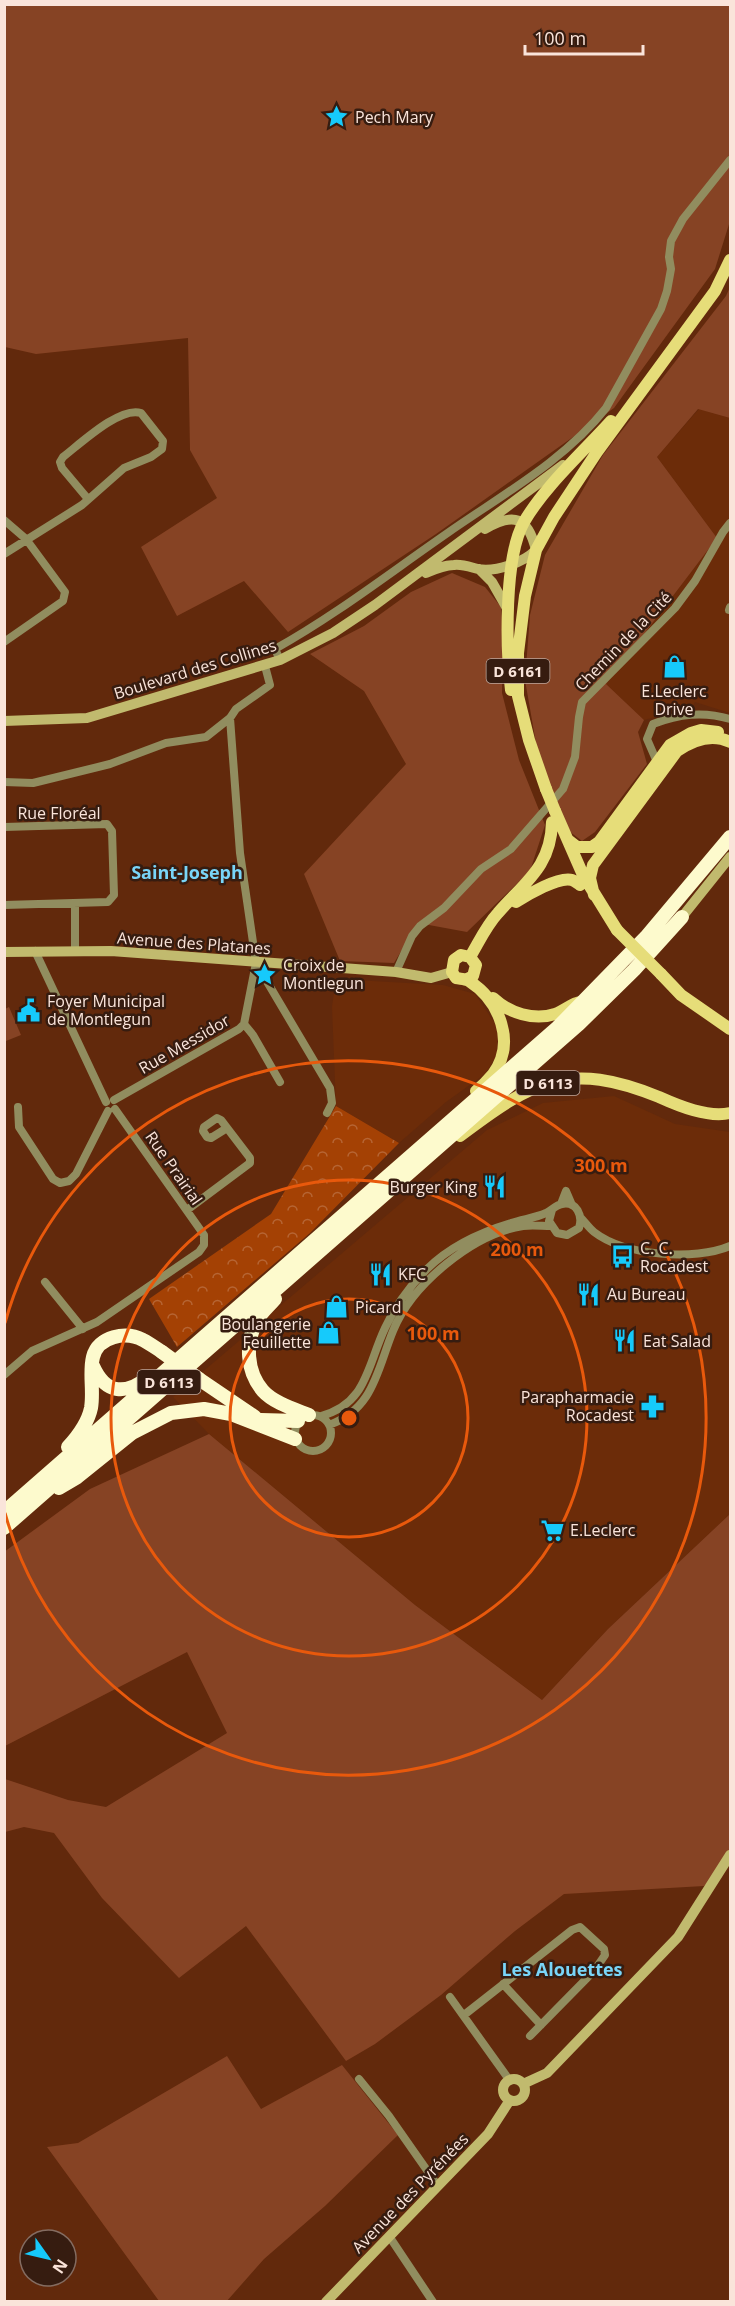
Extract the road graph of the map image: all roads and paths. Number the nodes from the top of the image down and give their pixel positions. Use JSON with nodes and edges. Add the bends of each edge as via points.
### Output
{"nodes":[{"id":1,"x":730,"y":160,"type":"edge"},
{"id":2,"x":730,"y":260,"type":"edge"},
{"id":3,"x":654,"y":374,"type":"junction"},
{"id":4,"x":610,"y":422,"type":"junction"},
{"id":5,"x":88,"y":500,"type":"junction"},
{"id":6,"x":4,"y":520,"type":"edge"},
{"id":7,"x":523,"y":522,"type":"junction"},
{"id":8,"x":730,"y":523,"type":"edge"},
{"id":9,"x":466,"y":537,"type":"junction"},
{"id":10,"x":26,"y":539,"type":"junction"},
{"id":11,"x":536,"y":550,"type":"junction"},
{"id":12,"x":4,"y":554,"type":"edge"},
{"id":13,"x":512,"y":564,"type":"junction"},
{"id":14,"x":478,"y":569,"type":"junction"},
{"id":15,"x":409,"y":580,"type":"junction"},
{"id":16,"x":508,"y":611,"type":"junction"},
{"id":17,"x":4,"y":642,"type":"edge"},
{"id":18,"x":280,"y":660,"type":"junction"},
{"id":19,"x":265,"y":666,"type":"junction"},
{"id":20,"x":230,"y":718,"type":"junction"},
{"id":21,"x":730,"y":719,"type":"edge"},
{"id":22,"x":4,"y":721,"type":"edge"},
{"id":23,"x":730,"y":736,"type":"edge"},
{"id":24,"x":647,"y":739,"type":"junction"},
{"id":25,"x":730,"y":742,"type":"edge"},
{"id":26,"x":664,"y":758,"type":"junction"},
{"id":27,"x":4,"y":782,"type":"edge"},
{"id":28,"x":544,"y":792,"type":"junction"},
{"id":29,"x":552,"y":816,"type":"junction"},
{"id":30,"x":4,"y":827,"type":"edge"},
{"id":31,"x":730,"y":837,"type":"edge"},
{"id":32,"x":568,"y":840,"type":"junction"},
{"id":33,"x":730,"y":858,"type":"edge"},
{"id":34,"x":730,"y":868,"type":"edge"},
{"id":35,"x":580,"y":885,"type":"junction"},
{"id":36,"x":594,"y":895,"type":"junction"},
{"id":37,"x":75,"y":904,"type":"junction"},
{"id":38,"x":4,"y":905,"type":"edge"},
{"id":39,"x":498,"y":913,"type":"junction"},
{"id":40,"x":681,"y":917,"type":"junction"},
{"id":41,"x":616,"y":930,"type":"junction"},
{"id":42,"x":75,"y":950,"type":"junction"},
{"id":43,"x":35,"y":951,"type":"junction"},
{"id":44,"x":4,"y":952,"type":"edge"},
{"id":45,"x":470,"y":957,"type":"junction"},
{"id":46,"x":256,"y":963,"type":"junction"},
{"id":47,"x":396,"y":972,"type":"junction"},
{"id":48,"x":452,"y":972,"type":"junction"},
{"id":49,"x":471,"y":976,"type":"junction"},
{"id":50,"x":585,"y":1001,"type":"junction"},
{"id":51,"x":244,"y":1024,"type":"junction"},
{"id":52,"x":729,"y":1028,"type":"edge"},
{"id":53,"x":280,"y":1082,"type":"dead end"},
{"id":54,"x":111,"y":1106,"type":"junction"},
{"id":55,"x":18,"y":1107,"type":"dead end"},
{"id":56,"x":327,"y":1113,"type":"dead end"},
{"id":57,"x":730,"y":1113,"type":"edge"},
{"id":58,"x":227,"y":1128,"type":"dead end"},
{"id":59,"x":392,"y":1187,"type":"junction"},
{"id":60,"x":561,"y":1204,"type":"junction"},
{"id":61,"x":572,"y":1205,"type":"junction"},
{"id":62,"x":352,"y":1206,"type":"junction"},
{"id":63,"x":187,"y":1210,"type":"junction"},
{"id":64,"x":552,"y":1210,"type":"junction"},
{"id":65,"x":581,"y":1218,"type":"junction"},
{"id":66,"x":551,"y":1226,"type":"junction"},
{"id":67,"x":593,"y":1231,"type":"junction"},
{"id":68,"x":576,"y":1232,"type":"junction"},
{"id":69,"x":730,"y":1246,"type":"edge"},
{"id":70,"x":303,"y":1265,"type":"junction"},
{"id":71,"x":45,"y":1282,"type":"dead end"},
{"id":72,"x":224,"y":1320,"type":"junction"},
{"id":73,"x":83,"y":1329,"type":"junction"},
{"id":74,"x":92,"y":1365,"type":"junction"},
{"id":75,"x":4,"y":1375,"type":"edge"},
{"id":76,"x":309,"y":1417,"type":"junction"},
{"id":77,"x":261,"y":1420,"type":"junction"},
{"id":78,"x":329,"y":1425,"type":"junction"},
{"id":79,"x":276,"y":1432,"type":"junction"},
{"id":80,"x":295,"y":1439,"type":"junction"},
{"id":81,"x":36,"y":1501,"type":"junction"},
{"id":82,"x":4,"y":1504,"type":"edge"},
{"id":83,"x":4,"y":1512,"type":"edge"},
{"id":84,"x":4,"y":1528,"type":"edge"},
{"id":85,"x":730,"y":1855,"type":"edge"},
{"id":86,"x":503,"y":1984,"type":"junction"},
{"id":87,"x":450,"y":1997,"type":"dead end"},
{"id":88,"x":464,"y":2015,"type":"junction"},
{"id":89,"x":542,"y":2025,"type":"junction"},
{"id":90,"x":530,"y":2036,"type":"dead end"},
{"id":91,"x":359,"y":2079,"type":"dead end"},
{"id":92,"x":510,"y":2080,"type":"junction"},
{"id":93,"x":524,"y":2085,"type":"junction"},
{"id":94,"x":510,"y":2100,"type":"junction"},
{"id":95,"x":438,"y":2186,"type":"junction"},
{"id":96,"x":389,"y":2236,"type":"junction"},
{"id":97,"x":326,"y":2301,"type":"edge"},
{"id":98,"x":433,"y":2301,"type":"edge"}],
"edges":[{"from":1,"to":18,"type":"street","via":[[683,219],[671,241],[671,269],[661,309],[596,421],[547,464],[325,620],[275,649]]},
{"from":2,"to":3,"type":"main road","number":"D 6161","via":[[715,291]]},
{"from":3,"to":4,"type":"main road","number":"D 6161"},
{"from":3,"to":11,"type":"main road","number":"D 6161","via":[[577,481]]},
{"from":4,"to":7,"type":"main road","number":"D 6161"},
{"from":4,"to":9,"type":"street","via":[[559,469]]},
{"from":5,"to":5,"type":"street","via":[[124,468],[162,449],[164,441],[141,412],[129,411],[113,419],[63,457],[62,468]]},
{"from":5,"to":10,"type":"street"},
{"from":6,"to":10,"type":"street"},
{"from":7,"to":9,"type":"street","via":[[505,520]]},
{"from":7,"to":11,"type":"street","via":[[532,533]]},
{"from":7,"to":13,"type":"main road","number":"D 6161"},
{"from":8,"to":47,"type":"street","name":"Chemin de la Cité","via":[[675,608],[582,702],[575,757],[563,789],[511,849],[481,869],[444,908],[420,926]]},
{"from":9,"to":15,"type":"street"},
{"from":10,"to":12,"type":"street"},
{"from":10,"to":17,"type":"street","via":[[65,597]]},
{"from":11,"to":13,"type":"street"},
{"from":11,"to":28,"type":"main road","number":"D 6161","via":[[525,596],[518,653],[518,696]]},
{"from":13,"to":14,"type":"street"},
{"from":13,"to":16,"type":"main road","number":"D 6161"},
{"from":14,"to":15,"type":"street","via":[[440,567]]},
{"from":14,"to":16,"type":"street","via":[[492,582]]},
{"from":15,"to":18,"type":"street","name":"Boulevard des Collines","via":[[333,633]]},
{"from":16,"to":28,"type":"main road","number":"D 6161","via":[[513,706],[521,741]]},
{"from":18,"to":19,"type":"street","name":"Boulevard des Collines"},
{"from":19,"to":20,"type":"street","via":[[270,685],[236,709]]},
{"from":19,"to":22,"type":"street","name":"Boulevard des Collines","via":[[87,718]]},
{"from":20,"to":27,"type":"street","via":[[206,737],[166,743],[110,764],[33,783]]},
{"from":20,"to":46,"type":"street","via":[[240,853]]},
{"from":21,"to":24,"type":"street","via":[[703,713],[671,717],[653,724]]},
{"from":23,"to":26,"type":"main road","via":[[701,730],[680,738]]},
{"from":24,"to":26,"type":"street"},
{"from":24,"to":26,"type":"street"},
{"from":25,"to":26,"type":"main road","via":[[701,739]]},
{"from":26,"to":32,"type":"main road","via":[[599,842],[584,849]]},
{"from":26,"to":36,"type":"main road","via":[[639,803],[593,865],[590,878]]},
{"from":28,"to":29,"type":"main road","number":"D 6161"},
{"from":29,"to":32,"type":"main road","number":"D 6161"},
{"from":29,"to":35,"type":"main road","number":"D 6161"},
{"from":29,"to":39,"type":"main road","via":[[552,839],[541,865]]},
{"from":30,"to":37,"type":"street","name":"Rue Floréal","via":[[107,824],[112,831],[114,895],[108,902]]},
{"from":31,"to":50,"type":"highway","number":"D 6113","via":[[646,937]]},
{"from":32,"to":36,"type":"main road","number":"D 6161"},
{"from":33,"to":40,"type":"street","number":"D 6113"},
{"from":34,"to":40,"type":"street","via":[[699,904]]},
{"from":35,"to":39,"type":"main road","via":[[571,879],[562,880],[529,893]]},
{"from":35,"to":41,"type":"main road"},
{"from":36,"to":41,"type":"main road"},
{"from":37,"to":38,"type":"street","name":"Rue Floréal"},
{"from":37,"to":42,"type":"street"},
{"from":39,"to":45,"type":"main road"},
{"from":40,"to":59,"type":"highway","number":"D 6113","via":[[579,1024]]},
{"from":41,"to":52,"type":"main road","bridge":true,"via":[[681,995]]},
{"from":42,"to":43,"type":"street","name":"Avenue des Platanes"},
{"from":42,"to":46,"type":"street","name":"Avenue des Platanes"},
{"from":43,"to":44,"type":"street","name":"Avenue des Platanes"},
{"from":43,"to":54,"type":"street","name":"Rue Prairial"},
{"from":45,"to":48,"type":"main road","via":[[461,955],[454,960]]},
{"from":45,"to":49,"type":"main road","via":[[476,965]]},
{"from":46,"to":47,"type":"street","name":"Avenue des Platanes"},
{"from":46,"to":51,"type":"street","name":"Rue Messidor"},
{"from":46,"to":56,"type":"street","via":[[330,1088],[332,1103]]},
{"from":47,"to":48,"type":"street","name":"Avenue des Platanes","via":[[431,978]]},
{"from":48,"to":49,"type":"main road","via":[[456,978]]},
{"from":49,"to":50,"type":"main road","number":"D 6113","via":[[499,1004],[525,1015],[554,1014]]},
{"from":49,"to":62,"type":"main road","number":"D 6113","via":[[502,1022],[505,1039],[493,1074]]},
{"from":50,"to":62,"type":"highway","number":"D 6113"},
{"from":51,"to":53,"type":"street"},
{"from":51,"to":54,"type":"street","name":"Rue Messidor"},
{"from":54,"to":55,"type":"street","via":[[76,1174],[60,1183],[53,1179],[19,1127]]},
{"from":54,"to":63,"type":"street","name":"Rue Prairial"},
{"from":57,"to":59,"type":"main road","number":"D 6113","via":[[706,1112],[611,1081],[564,1079],[533,1088],[504,1103]]},
{"from":58,"to":63,"type":"street","via":[[250,1158],[249,1163]]},
{"from":59,"to":70,"type":"highway","number":"D 6113"},
{"from":60,"to":61,"type":"street"},
{"from":60,"to":61,"type":"street","via":[[567,1191]]},
{"from":60,"to":64,"type":"street"},
{"from":61,"to":65,"type":"street"},
{"from":62,"to":72,"type":"highway","number":"D 6113"},
{"from":63,"to":73,"type":"street","name":"Rue Prairial","via":[[204,1235],[204,1245]]},
{"from":64,"to":66,"type":"street"},
{"from":64,"to":76,"type":"street","via":[[466,1240],[429,1267],[402,1297],[363,1385],[350,1402],[336,1412]]},
{"from":65,"to":67,"type":"street"},
{"from":65,"to":68,"type":"street"},
{"from":66,"to":68,"type":"street","via":[[562,1235]]},
{"from":66,"to":78,"type":"street","via":[[524,1226],[479,1242],[422,1286],[393,1330],[372,1388],[358,1409]]},
{"from":67,"to":68,"type":"street"},
{"from":67,"to":69,"type":"street","via":[[645,1252],[698,1253]]},
{"from":70,"to":76,"type":"highway","via":[[257,1319],[249,1340],[248,1358],[252,1375],[264,1392]]},
{"from":70,"to":81,"type":"highway","number":"D 6113"},
{"from":71,"to":73,"type":"street"},
{"from":72,"to":74,"type":"highway","via":[[141,1384],[126,1390],[112,1389],[101,1381]]},
{"from":72,"to":83,"type":"highway","number":"D 6113"},
{"from":73,"to":75,"type":"street","via":[[32,1351]]},
{"from":74,"to":77,"type":"highway","bridge":true,"via":[[93,1354],[102,1342],[127,1335],[141,1339]]},
{"from":74,"to":82,"type":"highway","via":[[91,1409],[78,1437]]},
{"from":76,"to":77,"type":"highway"},
{"from":76,"to":78,"type":"street"},
{"from":76,"to":80,"type":"street","via":[[294,1432]]},
{"from":77,"to":79,"type":"highway"},
{"from":78,"to":80,"type":"street","via":[[329,1442],[321,1450],[303,1449]]},
{"from":79,"to":80,"type":"highway"},
{"from":79,"to":81,"type":"highway","via":[[231,1414],[204,1409],[171,1413],[132,1433],[76,1478]]},
{"from":81,"to":84,"type":"highway","number":"D 6113"},
{"from":85,"to":93,"type":"street","via":[[702,1902],[663,1953],[547,2073]]},
{"from":86,"to":88,"type":"street"},
{"from":86,"to":89,"type":"street"},
{"from":86,"to":89,"type":"street","via":[[580,1927],[604,1949],[605,1955],[594,1971]]},
{"from":87,"to":88,"type":"street"},
{"from":88,"to":92,"type":"street"},
{"from":89,"to":90,"type":"street"},
{"from":91,"to":95,"type":"street"},
{"from":92,"to":93,"type":"street","via":[[519,2080]]},
{"from":92,"to":94,"type":"street","via":[[504,2090]]},
{"from":93,"to":94,"type":"street","via":[[523,2097]]},
{"from":94,"to":95,"type":"street","name":"Avenue des Pyrénées","via":[[488,2134]]},
{"from":95,"to":96,"type":"street","name":"Avenue des Pyrénées"},
{"from":96,"to":97,"type":"street","name":"Avenue des Pyrénées"},
{"from":96,"to":98,"type":"street"}]}
